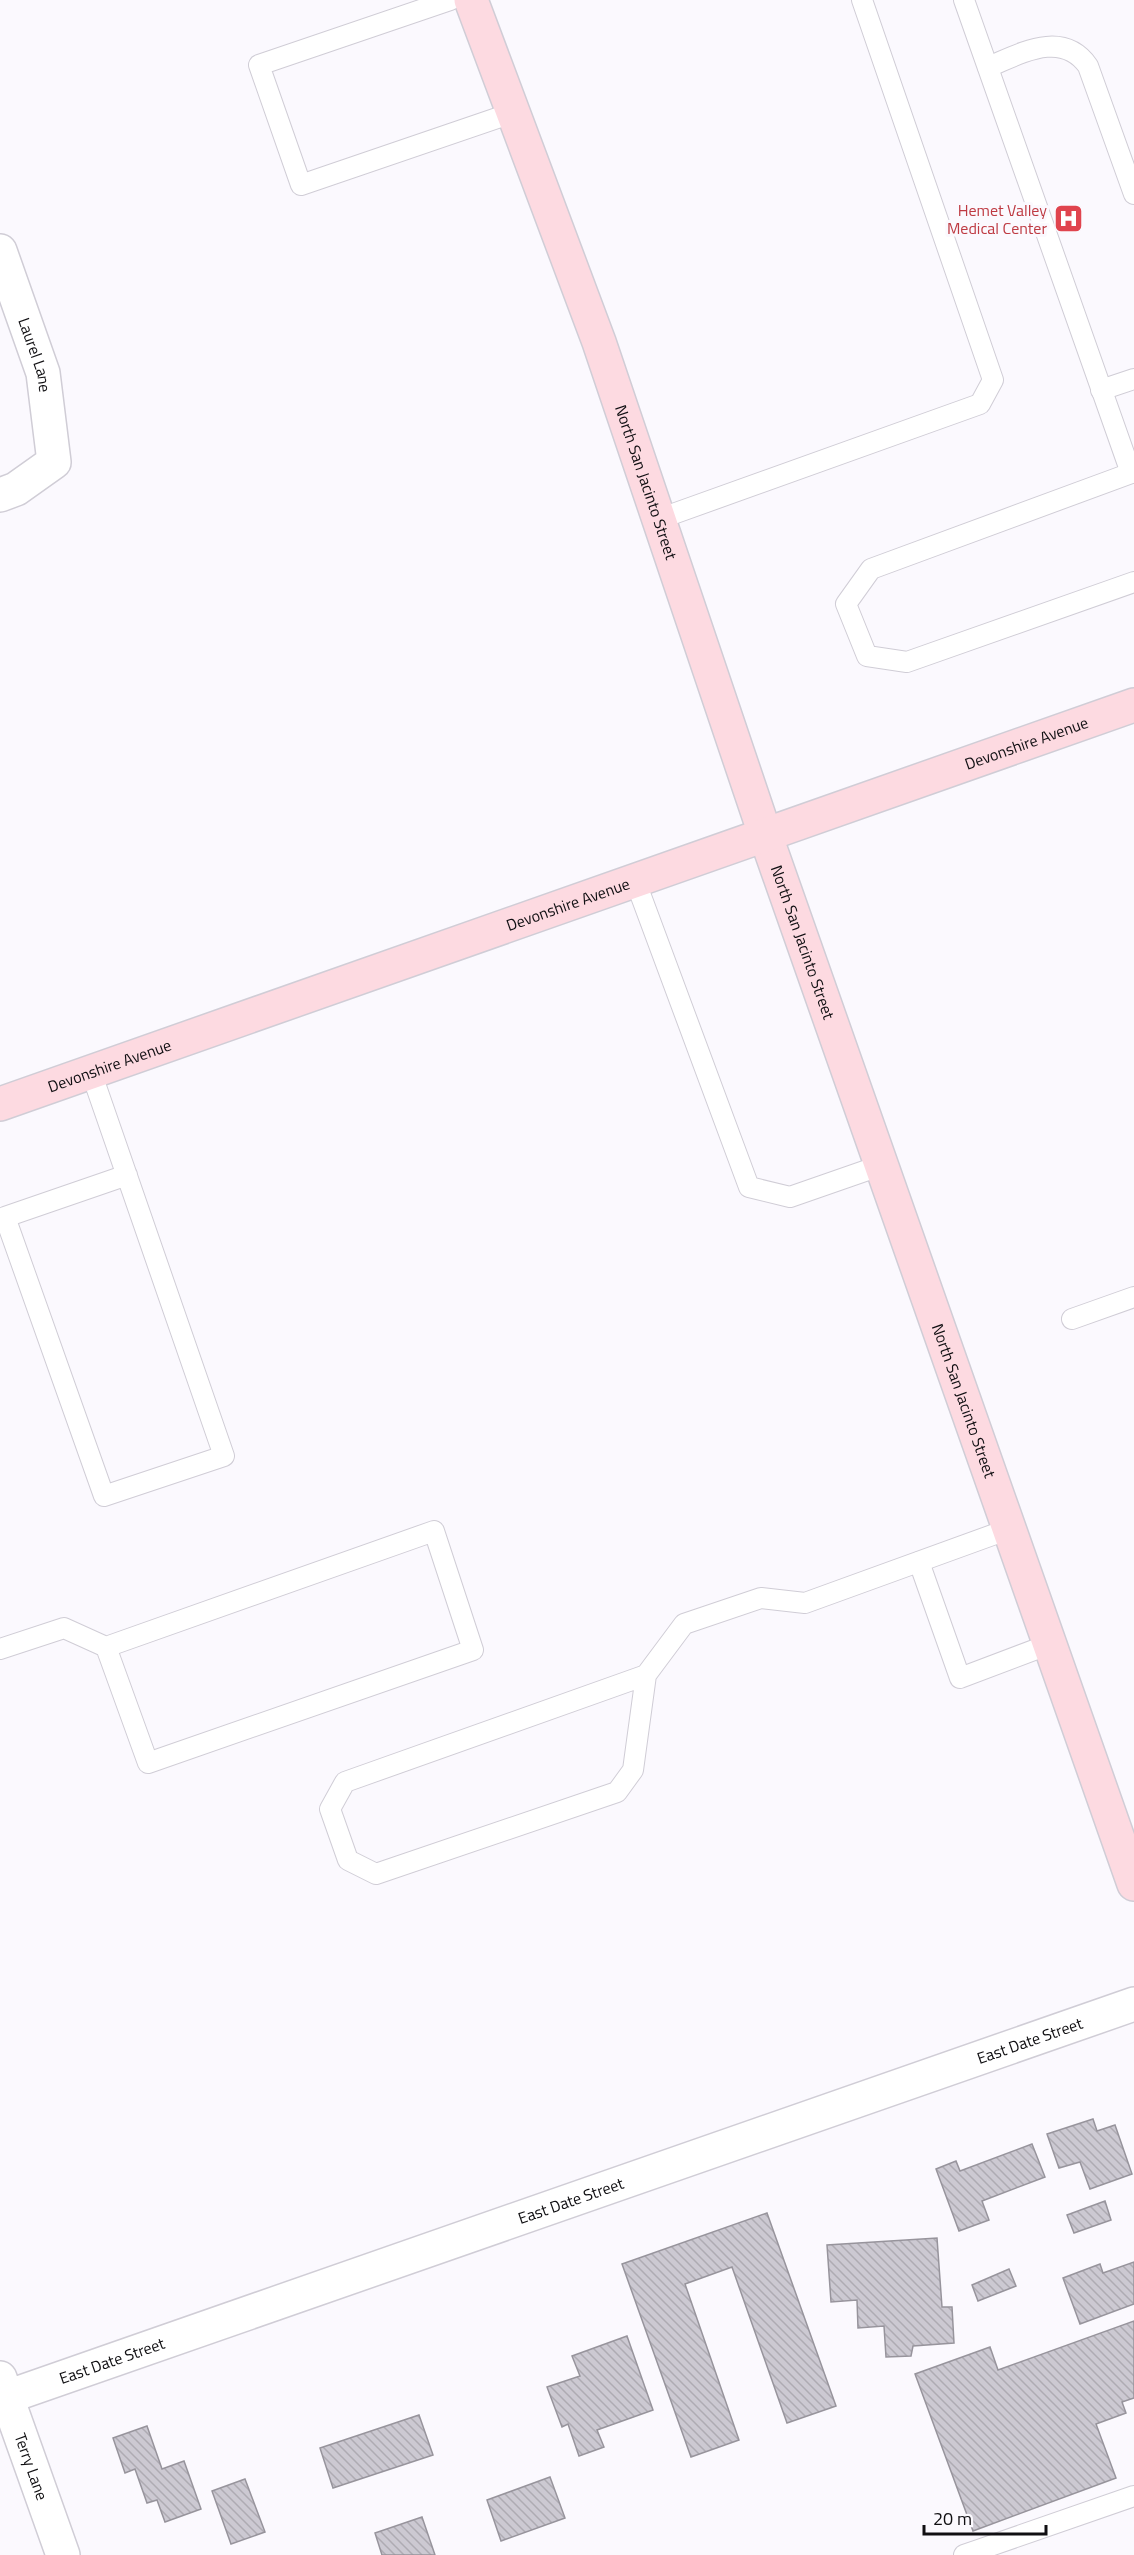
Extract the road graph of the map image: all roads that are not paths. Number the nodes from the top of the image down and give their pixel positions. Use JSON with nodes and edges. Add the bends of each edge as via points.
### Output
{"nodes":[{"id":1,"x":450,"y":0,"type":"edge"},
{"id":2,"x":471,"y":0,"type":"edge"},
{"id":3,"x":862,"y":0,"type":"edge"},
{"id":4,"x":964,"y":0,"type":"edge"},
{"id":5,"x":988,"y":67,"type":"junction"},
{"id":6,"x":512,"y":113,"type":"junction"},
{"id":7,"x":1134,"y":194,"type":"edge"},
{"id":8,"x":0,"y":250,"type":"edge"},
{"id":9,"x":1134,"y":379,"type":"edge"},
{"id":10,"x":1101,"y":390,"type":"junction"},
{"id":11,"x":1132,"y":473,"type":"edge"},
{"id":12,"x":0,"y":495,"type":"edge"},
{"id":13,"x":659,"y":519,"type":"junction"},
{"id":14,"x":1134,"y":582,"type":"edge"},
{"id":15,"x":1132,"y":709,"type":"edge"},
{"id":16,"x":765,"y":834,"type":"junction"},
{"id":17,"x":635,"y":880,"type":"junction"},
{"id":18,"x":91,"y":1071,"type":"junction"},
{"id":19,"x":0,"y":1104,"type":"edge"},
{"id":20,"x":882,"y":1165,"type":"junction"},
{"id":21,"x":127,"y":1175,"type":"junction"},
{"id":22,"x":1134,"y":1297,"type":"edge"},
{"id":23,"x":1072,"y":1319,"type":"dead end"},
{"id":24,"x":1009,"y":1529,"type":"junction"},
{"id":25,"x":919,"y":1562,"type":"junction"},
{"id":26,"x":1050,"y":1644,"type":"junction"},
{"id":27,"x":106,"y":1647,"type":"junction"},
{"id":28,"x":0,"y":1649,"type":"edge"},
{"id":29,"x":646,"y":1674,"type":"junction"},
{"id":30,"x":1134,"y":1884,"type":"edge"},
{"id":31,"x":1134,"y":2004,"type":"edge"},
{"id":32,"x":4,"y":2388,"type":"edge"},
{"id":33,"x":1134,"y":2496,"type":"edge"},
{"id":34,"x":63,"y":2555,"type":"edge"},
{"id":35,"x":964,"y":2555,"type":"edge"}],
"edges":[{"from":1,"to":6,"type":"lane","via":[[259,65],[301,185]]},
{"from":2,"to":6,"type":"main road","name":"North San Jacinto Street"},
{"from":3,"to":13,"type":"lane","via":[[993,380],[980,404]]},
{"from":4,"to":5,"type":"lane"},
{"from":5,"to":7,"type":"lane","via":[[1053,45],[1082,58]]},
{"from":5,"to":10,"type":"lane"},
{"from":6,"to":13,"type":"main road","name":"North San Jacinto Street"},
{"from":8,"to":12,"type":"street","name":"Laurel Lane","via":[[43,373],[54,462],[16,489]]},
{"from":9,"to":10,"type":"lane"},
{"from":10,"to":11,"type":"lane"},
{"from":11,"to":14,"type":"lane","via":[[871,569],[846,604],[867,656],[907,662]]},
{"from":13,"to":16,"type":"main road","name":"North San Jacinto Street"},
{"from":15,"to":16,"type":"main road","name":"Devonshire Avenue"},
{"from":16,"to":17,"type":"main road","name":"Devonshire Avenue"},
{"from":16,"to":20,"type":"main road","name":"North San Jacinto Street"},
{"from":17,"to":18,"type":"main road","name":"Devonshire Avenue"},
{"from":17,"to":20,"type":"lane","via":[[749,1187],[790,1197]]},
{"from":18,"to":19,"type":"main road","name":"Devonshire Avenue"},
{"from":18,"to":21,"type":"lane"},
{"from":20,"to":24,"type":"main road","name":"North San Jacinto Street"},
{"from":21,"to":21,"type":"lane","via":[[224,1456],[104,1496],[5,1217]]},
{"from":22,"to":23,"type":"lane"},
{"from":24,"to":25,"type":"lane"},
{"from":24,"to":26,"type":"main road","name":"North San Jacinto Street"},
{"from":25,"to":26,"type":"lane","via":[[960,1678]]},
{"from":25,"to":29,"type":"lane","via":[[805,1603],[761,1598],[684,1624]]},
{"from":26,"to":30,"type":"main road","name":"North San Jacinto Street"},
{"from":27,"to":27,"type":"lane","via":[[434,1531],[473,1650],[148,1763]]},
{"from":27,"to":28,"type":"lane","via":[[64,1628]]},
{"from":29,"to":29,"type":"lane","via":[[345,1782],[330,1809],[348,1860],[376,1874],[617,1792],[633,1770]]},
{"from":31,"to":32,"type":"street","name":"East Date Street"},
{"from":32,"to":34,"type":"street","name":"Terry Lane"},
{"from":33,"to":35,"type":"lane"}]}
